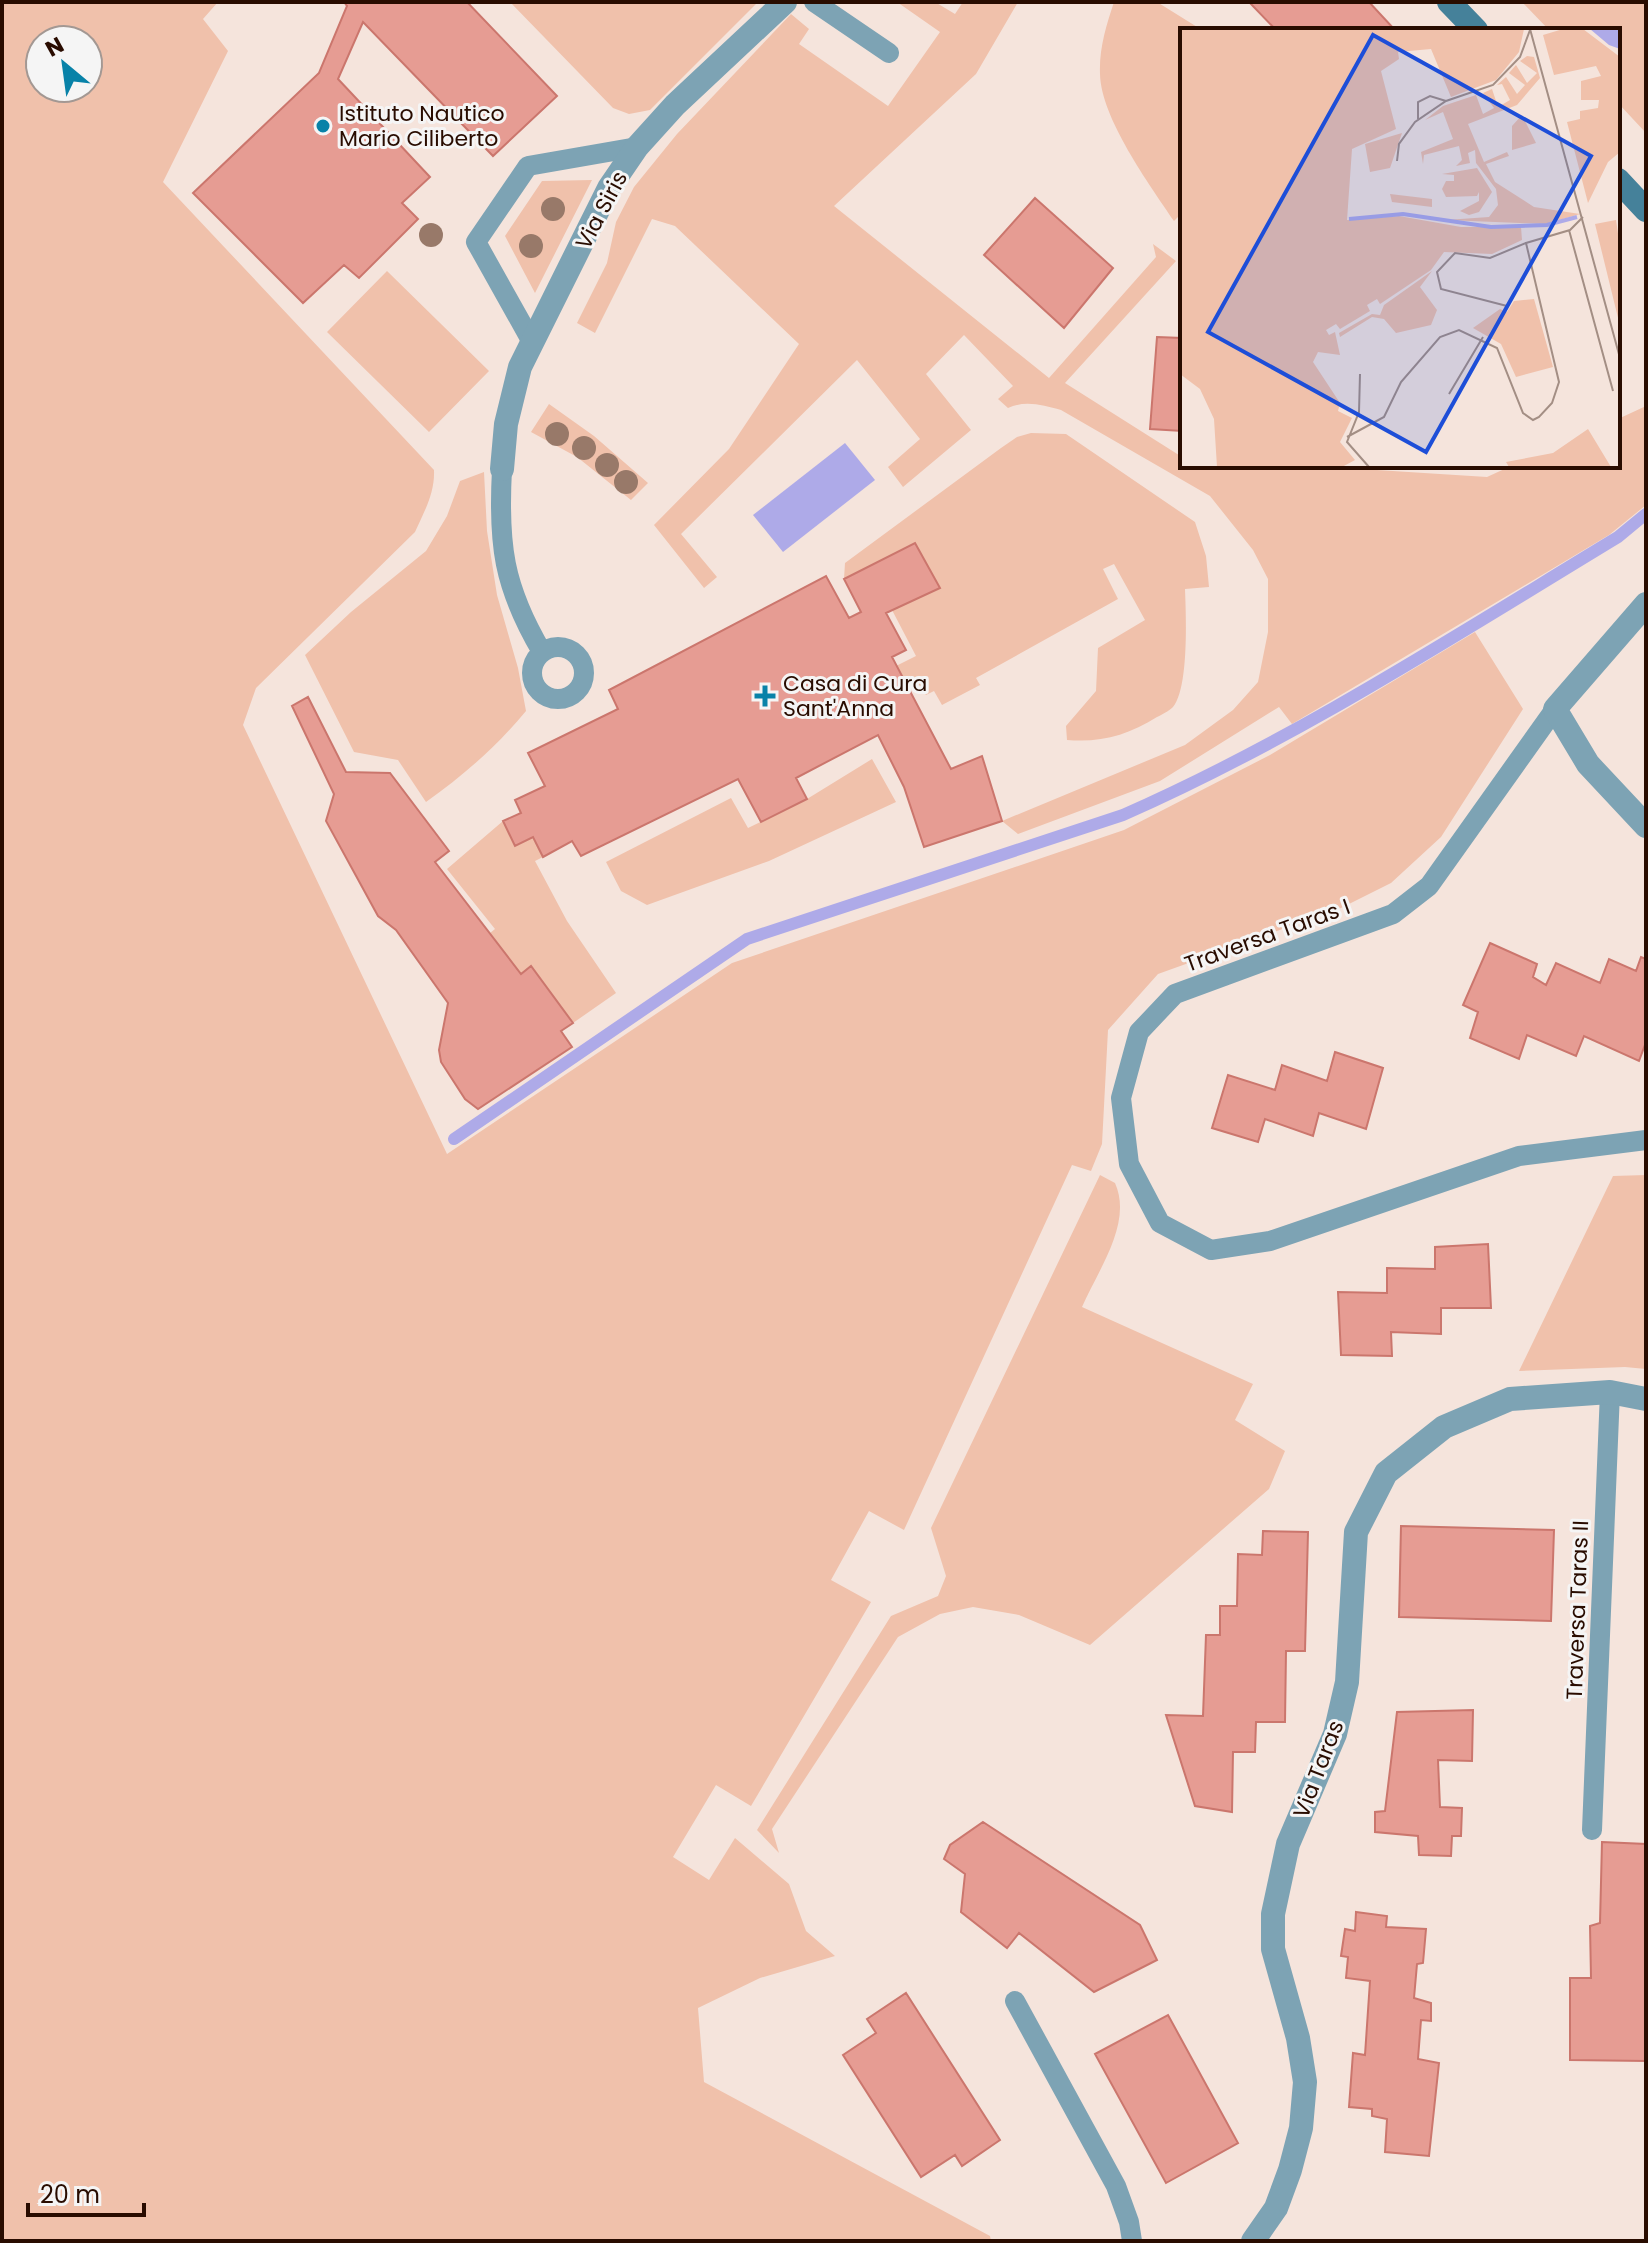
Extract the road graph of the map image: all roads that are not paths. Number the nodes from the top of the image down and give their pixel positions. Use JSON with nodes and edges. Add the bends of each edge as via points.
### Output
{"nodes":[{"id":1,"x":785,"y":2,"type":"edge"},
{"id":2,"x":814,"y":2,"type":"edge"},
{"id":3,"x":1449,"y":2,"type":"edge"},
{"id":4,"x":1474,"y":28,"type":"edge"},
{"id":5,"x":889,"y":53,"type":"dead end"},
{"id":6,"x":637,"y":147,"type":"junction"},
{"id":7,"x":1620,"y":182,"type":"edge"},
{"id":8,"x":1646,"y":210,"type":"edge"},
{"id":9,"x":532,"y":342,"type":"junction"},
{"id":10,"x":502,"y":469,"type":"joint"},
{"id":11,"x":1646,"y":604,"type":"edge"},
{"id":12,"x":542,"y":652,"type":"dead end"},
{"id":13,"x":1555,"y":709,"type":"junction"},
{"id":14,"x":1646,"y":826,"type":"edge"},
{"id":15,"x":1646,"y":1140,"type":"edge"},
{"id":16,"x":1610,"y":1392,"type":"junction"},
{"id":17,"x":1646,"y":1399,"type":"edge"},
{"id":18,"x":1592,"y":1830,"type":"dead end"},
{"id":19,"x":1015,"y":2001,"type":"dead end"},
{"id":20,"x":1132,"y":2241,"type":"edge"},
{"id":21,"x":1253,"y":2241,"type":"edge"}],
"edges":[{"from":1,"to":6,"type":"street","name":"Via Siris"},
{"from":2,"to":5,"type":"lane"},
{"from":3,"to":4,"type":"street"},
{"from":6,"to":9,"type":"street","name":"Via Siris","via":[[609,188]]},
{"from":6,"to":9,"type":"lane","via":[[528,166],[476,242]]},
{"from":7,"to":8,"type":"street"},
{"from":9,"to":10,"type":"street","name":"Via Siris","via":[[509,409]]},
{"from":10,"to":12,"type":"lane","via":[[502,548],[510,586]]},
{"from":11,"to":13,"type":"street"},
{"from":13,"to":14,"type":"street","via":[[1588,764]]},
{"from":13,"to":15,"type":"lane","name":"Traversa Taras I","via":[[1429,886],[1393,914],[1175,994],[1139,1032],[1121,1098],[1129,1164],[1160,1223],[1211,1250],[1270,1241],[1519,1156]]},
{"from":16,"to":17,"type":"street","name":"Via Taras"},
{"from":16,"to":18,"type":"lane","name":"Traversa Taras II"},
{"from":16,"to":21,"type":"street","name":"Via Taras","via":[[1510,1399],[1444,1427],[1386,1473],[1356,1532],[1344,1695],[1335,1734],[1288,1844],[1273,1914],[1273,1949],[1305,2082],[1301,2128],[1276,2208]]},
{"from":19,"to":20,"type":"lane","via":[[1116,2186]]}]}
